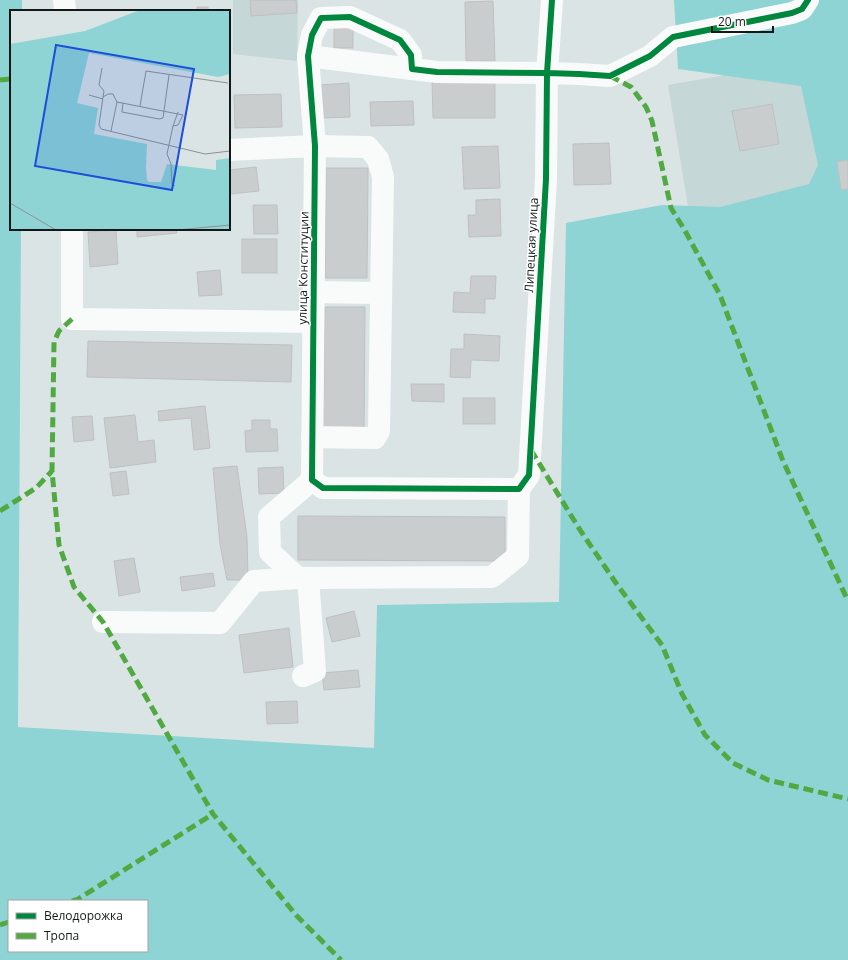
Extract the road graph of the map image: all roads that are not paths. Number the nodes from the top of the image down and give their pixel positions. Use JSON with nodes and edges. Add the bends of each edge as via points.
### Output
{"nodes":[{"id":1,"x":64,"y":0,"type":"edge"},
{"id":2,"x":552,"y":0,"type":"edge"},
{"id":3,"x":808,"y":0,"type":"edge"},
{"id":4,"x":65,"y":10,"type":"edge"},
{"id":5,"x":308,"y":56,"type":"junction"},
{"id":6,"x":412,"y":69,"type":"junction"},
{"id":7,"x":547,"y":73,"type":"junction"},
{"id":8,"x":315,"y":146,"type":"junction"},
{"id":9,"x":230,"y":150,"type":"edge"},
{"id":10,"x":72,"y":230,"type":"edge"},
{"id":11,"x":314,"y":292,"type":"junction"},
{"id":12,"x":382,"y":293,"type":"junction"},
{"id":13,"x":313,"y":322,"type":"junction"},
{"id":14,"x":312,"y":437,"type":"junction"},
{"id":15,"x":312,"y":480,"type":"junction"},
{"id":16,"x":519,"y":489,"type":"junction"},
{"id":17,"x":303,"y":578,"type":"junction"},
{"id":18,"x":103,"y":622,"type":"dead end"},
{"id":19,"x":303,"y":676,"type":"dead end"}],
"edges":[{"from":1,"to":4,"type":"street"},
{"from":2,"to":7,"type":"street","name":"Липецкая улица"},
{"from":3,"to":7,"type":"street","via":[[802,9],[792,13],[673,37],[650,56],[610,76]]},
{"from":5,"to":6,"type":"street"},
{"from":5,"to":6,"type":"street","name":"улица Конституции","via":[[312,35],[321,18],[350,17],[400,40],[411,55]]},
{"from":5,"to":8,"type":"street","name":"улица Конституции"},
{"from":6,"to":7,"type":"street","via":[[437,72]]},
{"from":7,"to":16,"type":"street","name":"Липецкая улица","via":[[546,179],[529,475]]},
{"from":8,"to":9,"type":"street"},
{"from":8,"to":11,"type":"street","name":"улица Конституции"},
{"from":8,"to":12,"type":"street","via":[[368,147],[378,159],[383,177]]},
{"from":10,"to":13,"type":"street","via":[[72,319]]},
{"from":11,"to":12,"type":"street"},
{"from":11,"to":13,"type":"street","name":"улица Конституции"},
{"from":12,"to":14,"type":"street","via":[[379,431],[375,438]]},
{"from":13,"to":14,"type":"street","name":"улица Конституции"},
{"from":14,"to":15,"type":"street","name":"улица Конституции"},
{"from":15,"to":16,"type":"street","via":[[323,488]]},
{"from":15,"to":17,"type":"street","via":[[269,517],[270,552]]},
{"from":16,"to":17,"type":"street","via":[[518,556],[492,577]]},
{"from":17,"to":18,"type":"street","via":[[254,581],[220,623]]},
{"from":17,"to":19,"type":"street","via":[[315,671]]}]}
